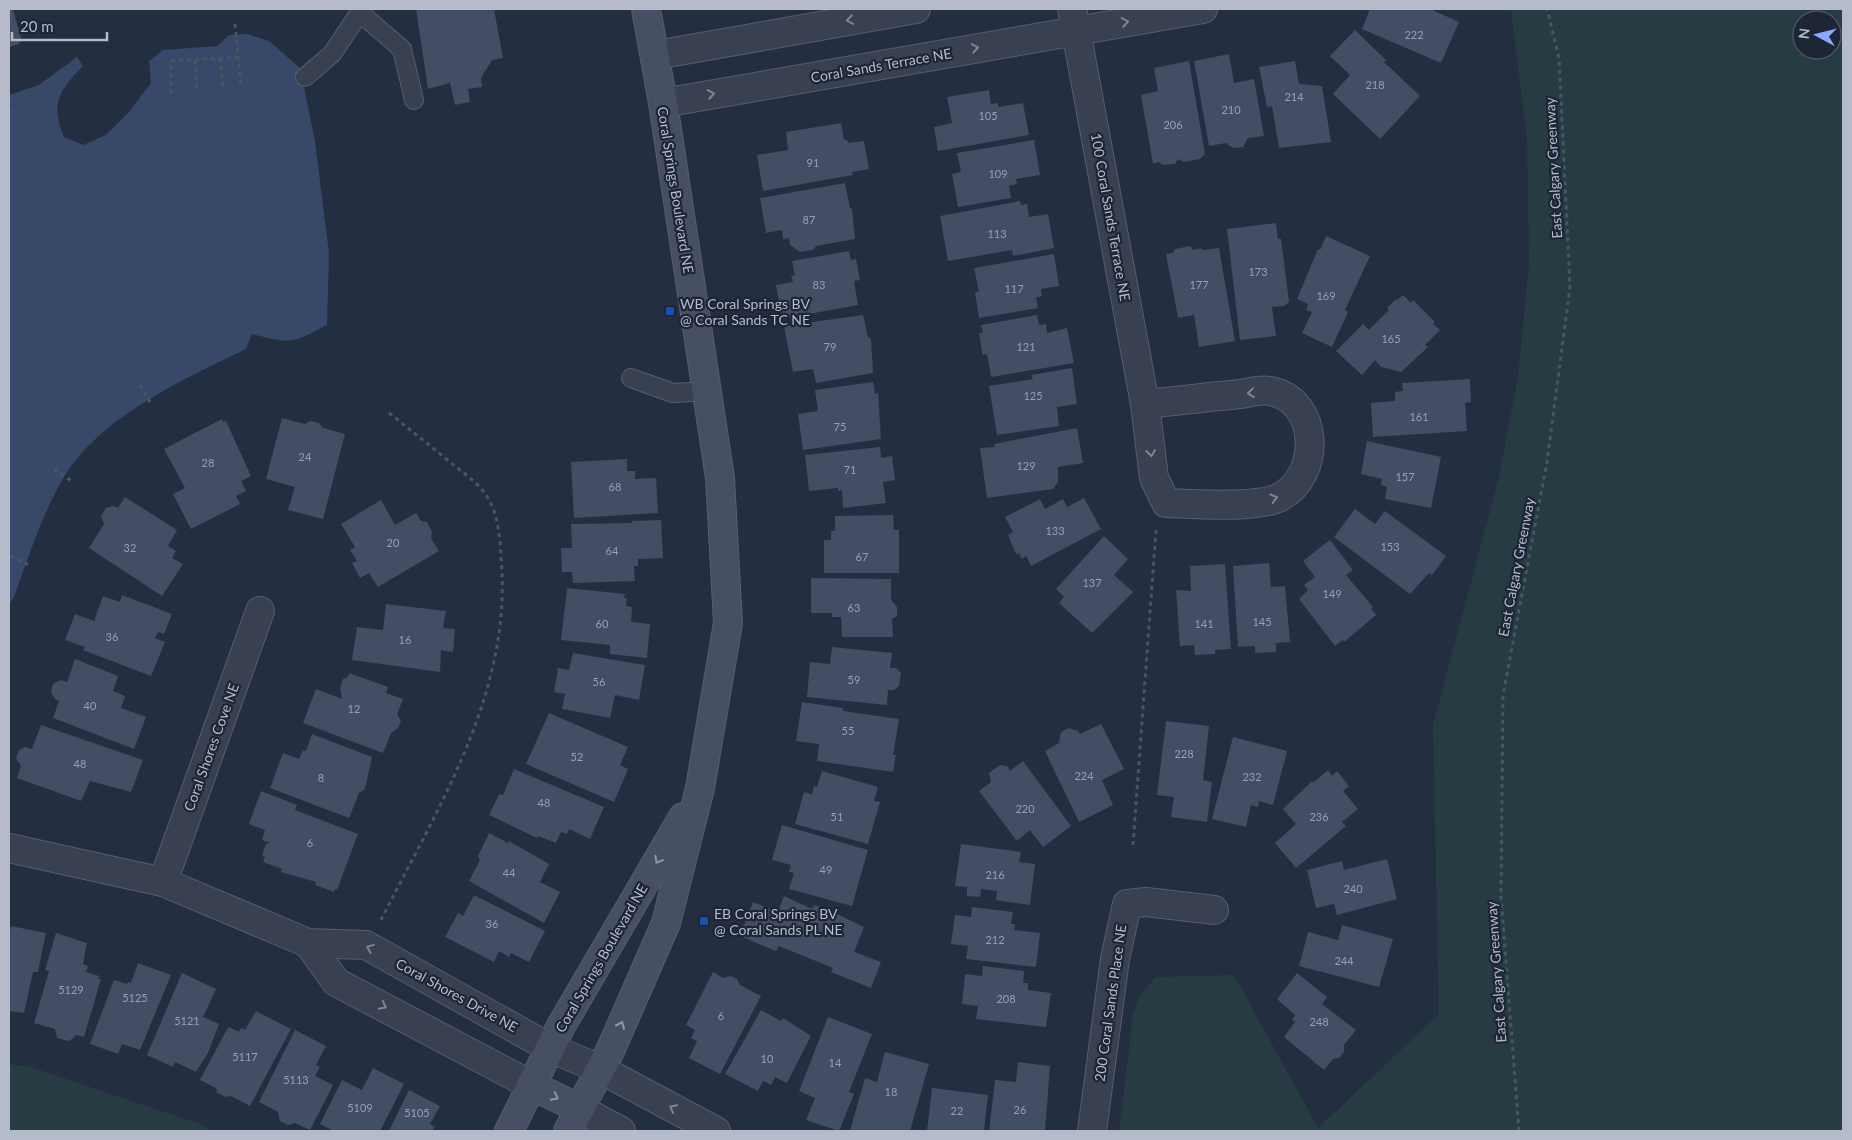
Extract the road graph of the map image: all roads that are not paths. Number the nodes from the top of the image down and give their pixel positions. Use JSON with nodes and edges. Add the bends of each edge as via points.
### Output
{"nodes":[{"id":1,"x":646,"y":9,"type":"edge"},
{"id":2,"x":916,"y":9,"type":"edge"},
{"id":3,"x":1203,"y":9,"type":"edge"},
{"id":4,"x":361,"y":11,"type":"edge"},
{"id":5,"x":1075,"y":20,"type":"edge"},
{"id":6,"x":656,"y":55,"type":"junction"},
{"id":7,"x":304,"y":77,"type":"dead end"},
{"id":8,"x":414,"y":100,"type":"dead end"},
{"id":9,"x":663,"y":103,"type":"junction"},
{"id":10,"x":631,"y":378,"type":"dead end"},
{"id":11,"x":707,"y":390,"type":"junction"},
{"id":12,"x":1145,"y":404,"type":"junction"},
{"id":13,"x":260,"y":611,"type":"dead end"},
{"id":14,"x":700,"y":788,"type":"junction"},
{"id":15,"x":9,"y":848,"type":"edge"},
{"id":16,"x":163,"y":882,"type":"junction"},
{"id":17,"x":1214,"y":910,"type":"dead end"},
{"id":18,"x":308,"y":943,"type":"junction"},
{"id":19,"x":550,"y":1048,"type":"junction"},
{"id":20,"x":600,"y":1070,"type":"junction"},
{"id":21,"x":531,"y":1085,"type":"junction"},
{"id":22,"x":574,"y":1120,"type":"edge"},
{"id":23,"x":509,"y":1131,"type":"edge"},
{"id":24,"x":621,"y":1131,"type":"edge"},
{"id":25,"x":716,"y":1131,"type":"edge"},
{"id":26,"x":1092,"y":1131,"type":"edge"}],
"edges":[{"from":1,"to":6,"type":"street","name":"Coral Springs Boulevard NE"},
{"from":2,"to":6,"type":"street","one_way":true},
{"from":5,"to":3,"type":"street","name":"Coral Sands Terrace NE","one_way":true},
{"from":4,"to":7,"type":"lane","via":[[332,54]]},
{"from":4,"to":8,"type":"lane","via":[[402,49]]},
{"from":9,"to":5,"type":"street","name":"Coral Sands Terrace NE","one_way":true},
{"from":5,"to":12,"type":"street","name":"100 Coral Sands Terrace NE"},
{"from":6,"to":9,"type":"street","name":"Coral Springs Boulevard NE"},
{"from":9,"to":11,"type":"street","name":"Coral Springs Boulevard NE"},
{"from":10,"to":11,"type":"lane","via":[[673,394]]},
{"from":11,"to":14,"type":"street","name":"Coral Springs Boulevard NE","via":[[720,478],[728,623]]},
{"from":12,"to":12,"type":"street","name":"100 Coral Sands Terrace NE","one_way":true,"via":[[1154,478],[1166,504],[1237,505],[1279,498],[1298,485],[1310,454],[1306,420],[1291,400],[1270,390]]},
{"from":13,"to":16,"type":"street","name":"Coral Shores Cove NE"},
{"from":14,"to":19,"type":"street","name":"Coral Springs Boulevard NE","one_way":true},
{"from":20,"to":14,"type":"street","name":"Coral Springs Boulevard NE","one_way":true,"via":[[666,923]]},
{"from":15,"to":16,"type":"street","name":"Coral Shores Drive NE"},
{"from":16,"to":18,"type":"street","name":"Coral Shores Drive NE"},
{"from":17,"to":26,"type":"street","name":"200 Coral Sands Place NE","via":[[1146,902],[1127,904],[1115,958]]},
{"from":19,"to":18,"type":"street","name":"Coral Shores Drive NE","one_way":true,"via":[[366,946]]},
{"from":18,"to":21,"type":"street","one_way":true,"via":[[336,982]]},
{"from":19,"to":20,"type":"street","name":"Coral Shores Drive NE"},
{"from":19,"to":21,"type":"street","name":"Coral Springs Boulevard NE"},
{"from":20,"to":22,"type":"street","name":"Coral Springs Boulevard NE"},
{"from":25,"to":20,"type":"street","name":"Coral Shores Drive NE","one_way":true},
{"from":21,"to":22,"type":"street","one_way":true},
{"from":21,"to":23,"type":"street","name":"Coral Springs Boulevard NE"},
{"from":22,"to":24,"type":"street"}]}
